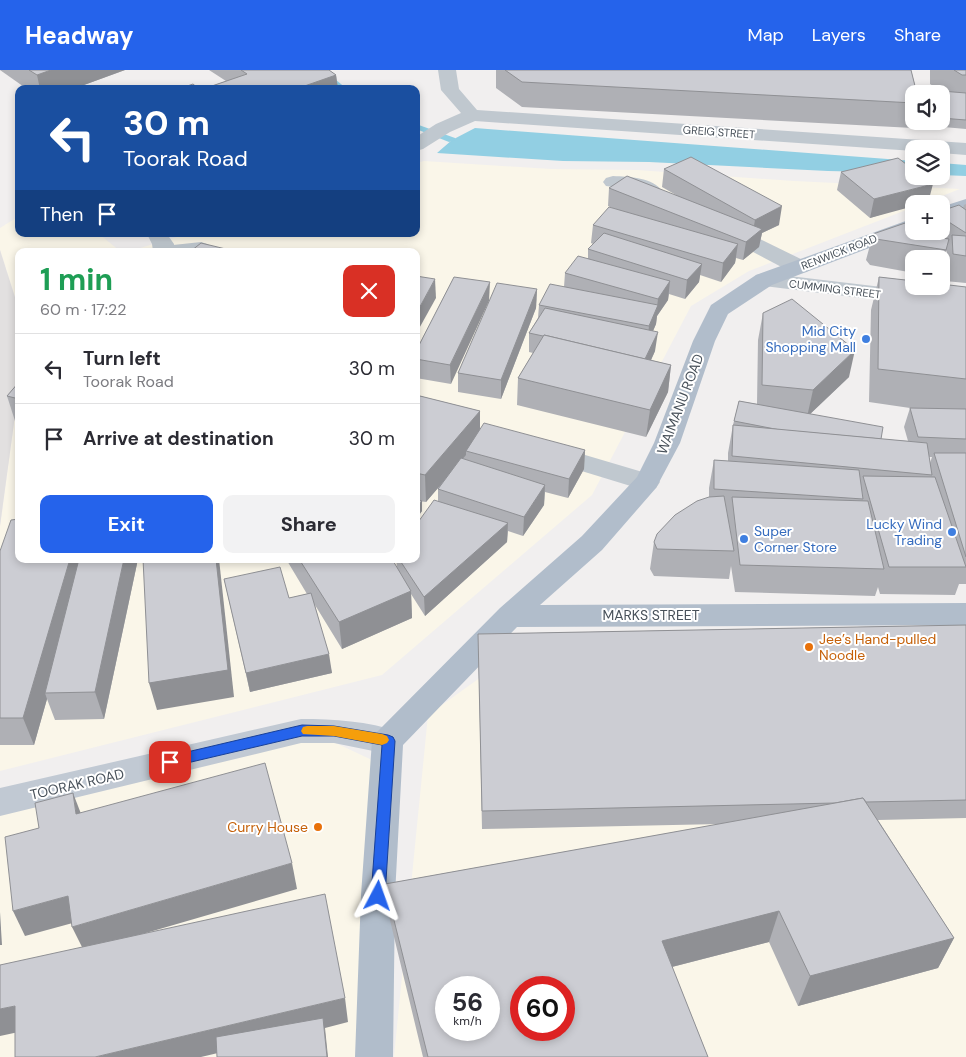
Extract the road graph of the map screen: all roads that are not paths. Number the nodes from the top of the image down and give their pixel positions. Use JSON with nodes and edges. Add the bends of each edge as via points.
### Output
{"nodes":[{"id":1,"x":447,"y":70,"type":"edge"},
{"id":2,"x":472,"y":115,"type":"junction"},
{"id":3,"x":420,"y":142,"type":"edge"},
{"id":4,"x":966,"y":149,"type":"edge"},
{"id":5,"x":613,"y":182,"type":"dead end"},
{"id":6,"x":672,"y":202,"type":"edge"},
{"id":7,"x":966,"y":204,"type":"edge"},
{"id":8,"x":950,"y":210,"type":"edge"},
{"id":9,"x":707,"y":220,"type":"edge"},
{"id":10,"x":905,"y":227,"type":"edge"},
{"id":11,"x":201,"y":247,"type":"edge"},
{"id":12,"x":192,"y":248,"type":"edge"},
{"id":13,"x":798,"y":267,"type":"junction"},
{"id":14,"x":764,"y":280,"type":"junction"},
{"id":15,"x":966,"y":304,"type":"edge"},
{"id":16,"x":527,"y":446,"type":"edge"},
{"id":17,"x":647,"y":482,"type":"junction"},
{"id":18,"x":966,"y":614,"type":"edge"},
{"id":19,"x":510,"y":616,"type":"junction"},
{"id":20,"x":388,"y":741,"type":"junction"},
{"id":21,"x":0,"y":802,"type":"edge"},
{"id":22,"x":374,"y":1057,"type":"edge"}],
"edges":[{"from":1,"to":2,"type":"street","via":[[450,90]]},
{"from":2,"to":3,"type":"street"},
{"from":2,"to":4,"type":"street","name":"GREIG STREET"},
{"from":5,"to":6,"type":"street","via":[[637,184]]},
{"from":7,"to":8,"type":"main road"},
{"from":9,"to":13,"type":"street"},
{"from":10,"to":13,"type":"main road","name":"RENWICK ROAD"},
{"from":11,"to":12,"type":"lane"},
{"from":13,"to":14,"type":"main road","name":"RENWICK ROAD"},
{"from":14,"to":15,"type":"street","name":"CUMMING STREET"},
{"from":14,"to":17,"type":"main road","name":"WAIMANU ROAD","via":[[718,310],[667,444]]},
{"from":16,"to":17,"type":"street"},
{"from":17,"to":19,"type":"main road","name":"WAIMANU ROAD","via":[[592,543]]},
{"from":18,"to":19,"type":"main road","name":"MARKS STREET"},
{"from":19,"to":20,"type":"main road"},
{"from":20,"to":21,"type":"main road","name":"TOORAK ROAD","via":[[334,731],[302,731]]},
{"from":20,"to":22,"type":"main road","via":[[378,896]]}]}
